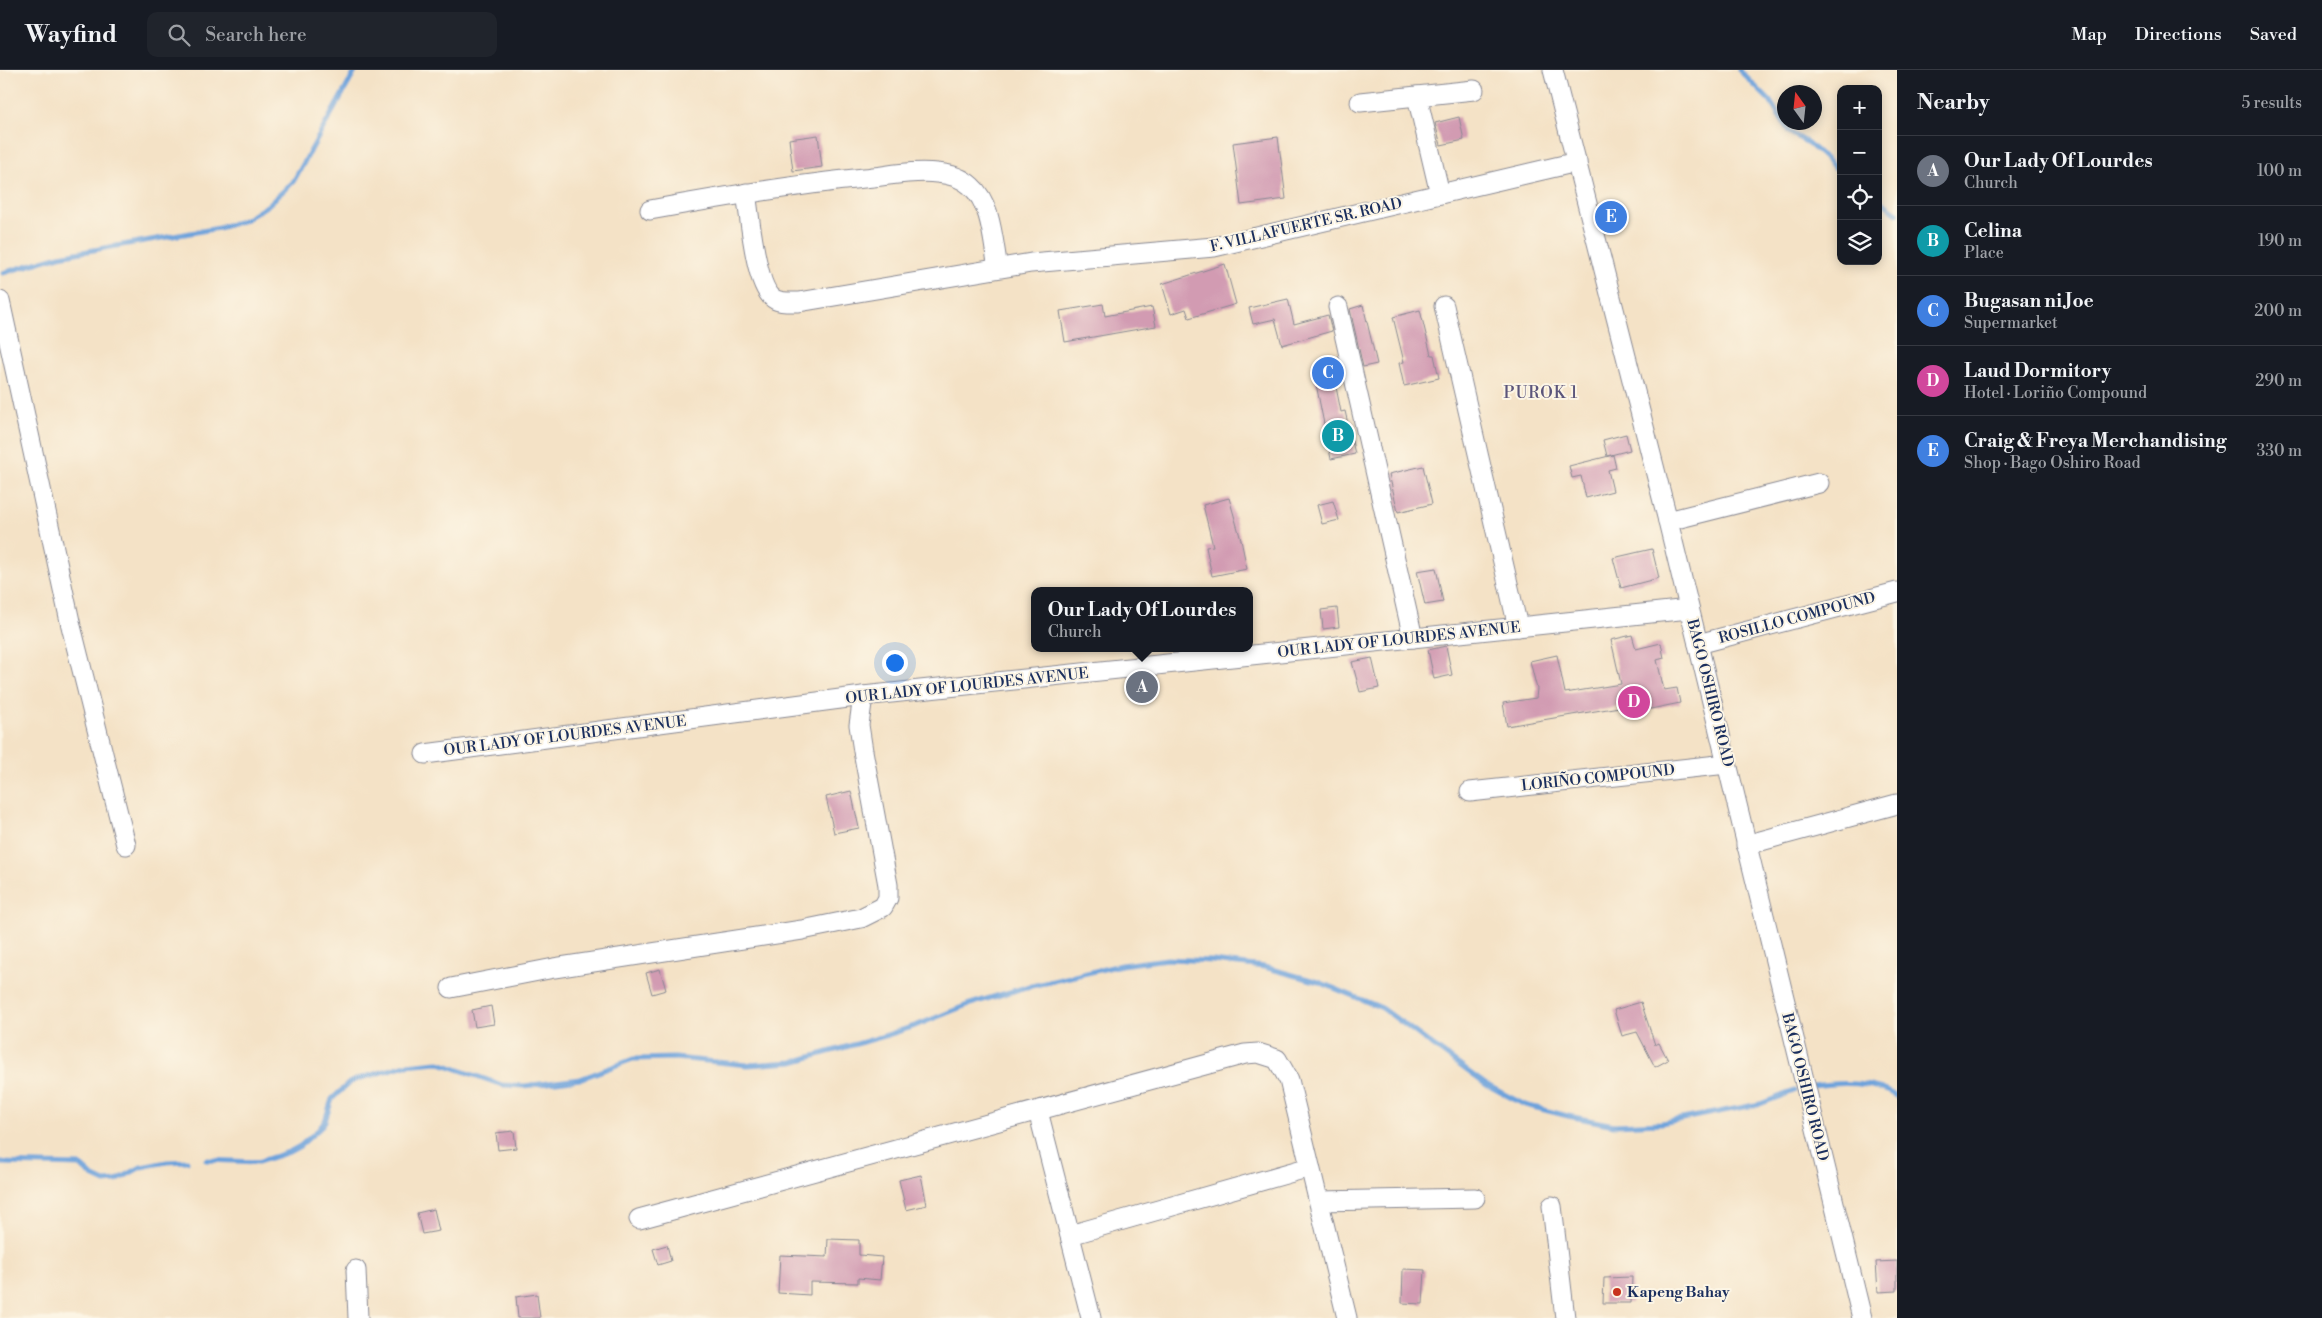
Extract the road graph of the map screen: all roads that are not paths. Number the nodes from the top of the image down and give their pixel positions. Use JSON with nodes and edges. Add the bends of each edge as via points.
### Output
{"nodes":[{"id":1,"x":1553,"y":70,"type":"edge"},
{"id":2,"x":1474,"y":90,"type":"dead end"},
{"id":3,"x":1417,"y":96,"type":"junction"},
{"id":4,"x":1360,"y":102,"type":"dead end"},
{"id":5,"x":1576,"y":162,"type":"junction"},
{"id":6,"x":746,"y":193,"type":"junction"},
{"id":7,"x":1440,"y":194,"type":"junction"},
{"id":8,"x":650,"y":210,"type":"dead end"},
{"id":9,"x":998,"y":268,"type":"junction"},
{"id":10,"x":0,"y":301,"type":"edge"},
{"id":11,"x":1444,"y":306,"type":"dead end"},
{"id":12,"x":1338,"y":307,"type":"dead end"},
{"id":13,"x":1819,"y":484,"type":"dead end"},
{"id":14,"x":1668,"y":521,"type":"junction"},
{"id":15,"x":1897,"y":592,"type":"edge"},
{"id":16,"x":1689,"y":609,"type":"junction"},
{"id":17,"x":1518,"y":627,"type":"junction"},
{"id":18,"x":1413,"y":638,"type":"junction"},
{"id":19,"x":1698,"y":644,"type":"junction"},
{"id":20,"x":863,"y":696,"type":"junction"},
{"id":21,"x":425,"y":754,"type":"dead end"},
{"id":22,"x":1727,"y":764,"type":"junction"},
{"id":23,"x":1470,"y":792,"type":"dead end"},
{"id":24,"x":1897,"y":804,"type":"edge"},
{"id":25,"x":126,"y":845,"type":"dead end"},
{"id":26,"x":1746,"y":845,"type":"junction"},
{"id":27,"x":451,"y":988,"type":"dead end"},
{"id":28,"x":1038,"y":1111,"type":"junction"},
{"id":29,"x":1310,"y":1167,"type":"junction"},
{"id":30,"x":1475,"y":1198,"type":"dead end"},
{"id":31,"x":1319,"y":1201,"type":"junction"},
{"id":32,"x":1552,"y":1206,"type":"dead end"},
{"id":33,"x":638,"y":1219,"type":"dead end"},
{"id":34,"x":1070,"y":1235,"type":"junction"},
{"id":35,"x":356,"y":1270,"type":"dead end"},
{"id":36,"x":358,"y":1318,"type":"edge"},
{"id":37,"x":1091,"y":1318,"type":"edge"},
{"id":38,"x":1348,"y":1318,"type":"edge"},
{"id":39,"x":1565,"y":1318,"type":"edge"},
{"id":40,"x":1862,"y":1318,"type":"edge"}],
"edges":[{"from":1,"to":5,"type":"street","name":"BAGO OSHIRO ROAD"},
{"from":2,"to":3,"type":"street"},
{"from":3,"to":4,"type":"street"},
{"from":3,"to":7,"type":"street"},
{"from":5,"to":7,"type":"street","name":"F. VILLAFUERTE SR. ROAD"},
{"from":5,"to":14,"type":"street","name":"BAGO OSHIRO ROAD"},
{"from":6,"to":8,"type":"street"},
{"from":6,"to":9,"type":"street","via":[[895,175],[935,172],[955,176],[973,187],[981,198]]},
{"from":6,"to":9,"type":"street","name":"F. VILLAFUERTE SR. ROAD","via":[[760,276],[767,292],[775,300],[800,302]]},
{"from":7,"to":9,"type":"street","name":"F. VILLAFUERTE SR. ROAD","via":[[1214,247]]},
{"from":10,"to":25,"type":"street","via":[[70,626]]},
{"from":11,"to":17,"type":"street"},
{"from":12,"to":18,"type":"street"},
{"from":13,"to":14,"type":"street"},
{"from":14,"to":16,"type":"street","name":"BAGO OSHIRO ROAD"},
{"from":15,"to":19,"type":"street","name":"ROSILLO COMPOUND"},
{"from":16,"to":17,"type":"street","name":"OUR LADY OF LOURDES AVENUE"},
{"from":16,"to":19,"type":"street","name":"BAGO OSHIRO ROAD"},
{"from":17,"to":18,"type":"street","name":"OUR LADY OF LOURDES AVENUE"},
{"from":18,"to":20,"type":"street","name":"OUR LADY OF LOURDES AVENUE"},
{"from":19,"to":22,"type":"street","name":"BAGO OSHIRO ROAD"},
{"from":20,"to":21,"type":"street","name":"OUR LADY OF LOURDES AVENUE"},
{"from":20,"to":27,"type":"street","via":[[859,725],[888,886],[888,898],[883,907],[861,918],[802,930],[554,968]]},
{"from":22,"to":23,"type":"street","name":"LORIÑO COMPOUND"},
{"from":22,"to":26,"type":"street","name":"BAGO OSHIRO ROAD"},
{"from":24,"to":26,"type":"street"},
{"from":26,"to":40,"type":"street","name":"BAGO OSHIRO ROAD"},
{"from":28,"to":29,"type":"street","via":[[1246,1054],[1268,1054],[1277,1059],[1289,1080]]},
{"from":28,"to":33,"type":"street"},
{"from":28,"to":34,"type":"street"},
{"from":29,"to":31,"type":"street"},
{"from":29,"to":34,"type":"street"},
{"from":30,"to":31,"type":"street"},
{"from":31,"to":38,"type":"street"},
{"from":32,"to":39,"type":"street"},
{"from":34,"to":37,"type":"street"},
{"from":35,"to":36,"type":"street"}]}
